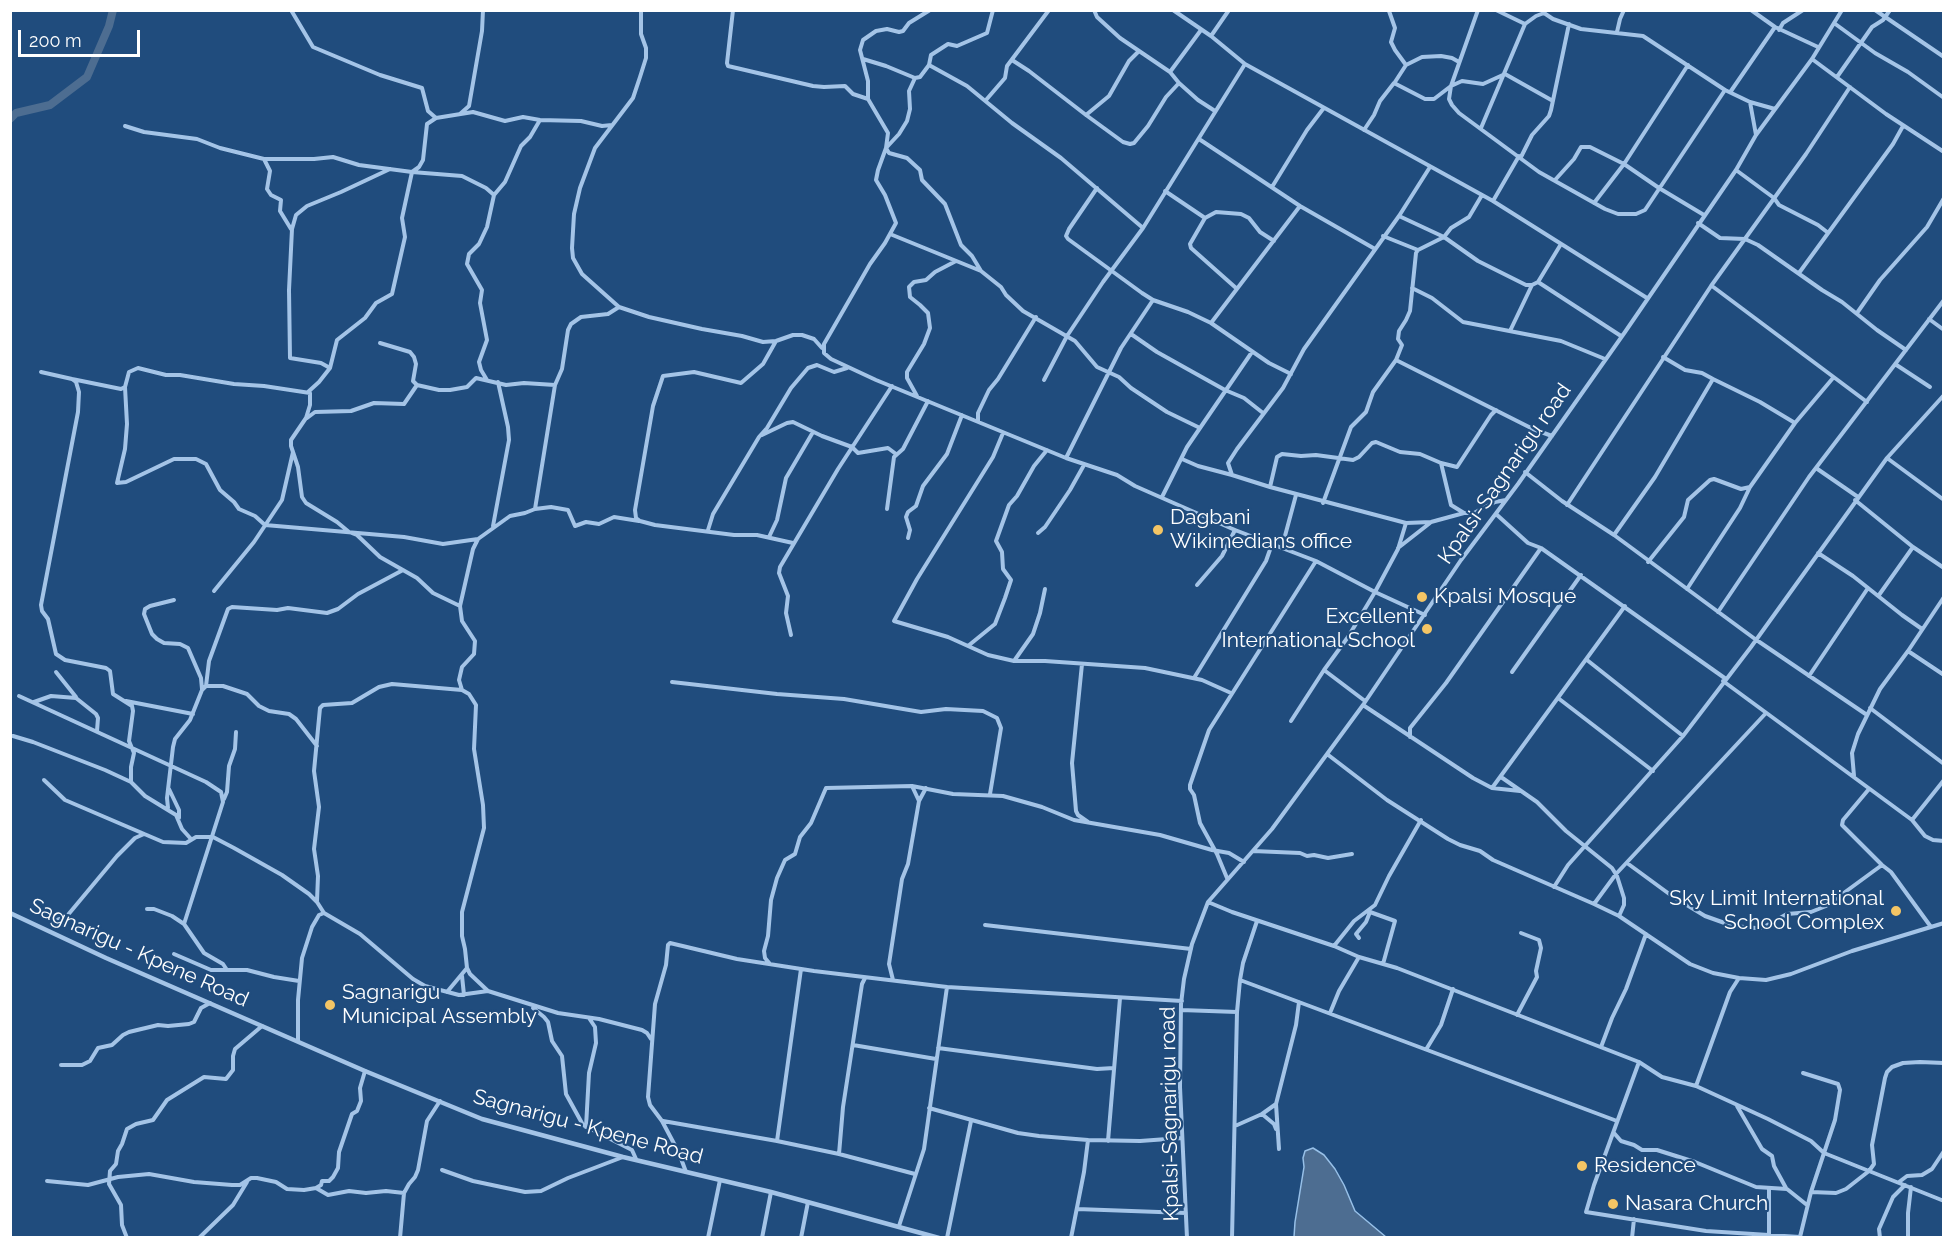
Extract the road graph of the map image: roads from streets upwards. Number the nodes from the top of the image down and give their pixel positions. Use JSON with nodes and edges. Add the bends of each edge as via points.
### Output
{"nodes":[{"id":1,"x":291,"y":10,"type":"edge"},
{"id":2,"x":483,"y":10,"type":"edge"},
{"id":3,"x":641,"y":10,"type":"edge"},
{"id":4,"x":733,"y":10,"type":"edge"},
{"id":5,"x":930,"y":10,"type":"edge"},
{"id":6,"x":993,"y":10,"type":"edge"},
{"id":7,"x":1049,"y":10,"type":"edge"},
{"id":8,"x":1173,"y":10,"type":"edge"},
{"id":9,"x":1229,"y":10,"type":"edge"},
{"id":10,"x":1380,"y":10,"type":"edge"},
{"id":11,"x":1478,"y":10,"type":"edge"},
{"id":12,"x":1496,"y":10,"type":"edge"},
{"id":13,"x":1624,"y":10,"type":"edge"},
{"id":14,"x":1751,"y":10,"type":"edge"},
{"id":15,"x":1803,"y":10,"type":"edge"},
{"id":16,"x":1842,"y":10,"type":"edge"},
{"id":17,"x":1875,"y":10,"type":"edge"},
{"id":18,"x":1890,"y":10,"type":"edge"},
{"id":19,"x":1093,"y":11,"type":"edge"},
{"id":20,"x":1389,"y":11,"type":"edge"},
{"id":21,"x":1544,"y":12,"type":"edge"},
{"id":22,"x":1885,"y":17,"type":"junction"},
{"id":23,"x":1834,"y":23,"type":"junction"},
{"id":24,"x":1525,"y":24,"type":"junction"},
{"id":25,"x":1569,"y":24,"type":"junction"},
{"id":26,"x":1777,"y":28,"type":"junction"},
{"id":27,"x":1201,"y":30,"type":"junction"},
{"id":28,"x":1617,"y":32,"type":"junction"},
{"id":29,"x":1211,"y":36,"type":"junction"},
{"id":30,"x":1860,"y":42,"type":"junction"},
{"id":31,"x":1818,"y":47,"type":"junction"},
{"id":32,"x":1138,"y":52,"type":"junction"},
{"id":33,"x":1944,"y":57,"type":"edge"},
{"id":34,"x":863,"y":59,"type":"junction"},
{"id":35,"x":1812,"y":59,"type":"junction"},
{"id":36,"x":1012,"y":60,"type":"junction"},
{"id":37,"x":1459,"y":62,"type":"junction"},
{"id":38,"x":1245,"y":64,"type":"junction"},
{"id":39,"x":929,"y":65,"type":"junction"},
{"id":40,"x":1688,"y":65,"type":"junction"},
{"id":41,"x":1406,"y":66,"type":"junction"},
{"id":42,"x":1170,"y":72,"type":"junction"},
{"id":43,"x":1505,"y":74,"type":"junction"},
{"id":44,"x":1837,"y":77,"type":"junction"},
{"id":45,"x":915,"y":78,"type":"junction"},
{"id":46,"x":1179,"y":83,"type":"junction"},
{"id":47,"x":1394,"y":83,"type":"junction"},
{"id":48,"x":1451,"y":86,"type":"junction"},
{"id":49,"x":1850,"y":87,"type":"junction"},
{"id":50,"x":1725,"y":90,"type":"junction"},
{"id":51,"x":1731,"y":91,"type":"junction"},
{"id":52,"x":1944,"y":98,"type":"edge"},
{"id":53,"x":868,"y":99,"type":"junction"},
{"id":54,"x":986,"y":100,"type":"junction"},
{"id":55,"x":1553,"y":100,"type":"junction"},
{"id":56,"x":1750,"y":102,"type":"junction"},
{"id":57,"x":1323,"y":109,"type":"junction"},
{"id":58,"x":1775,"y":109,"type":"junction"},
{"id":59,"x":1215,"y":111,"type":"junction"},
{"id":60,"x":459,"y":114,"type":"junction"},
{"id":61,"x":1086,"y":115,"type":"junction"},
{"id":62,"x":436,"y":118,"type":"junction"},
{"id":63,"x":540,"y":120,"type":"junction"},
{"id":64,"x":613,"y":124,"type":"junction"},
{"id":65,"x":125,"y":126,"type":"dead end"},
{"id":66,"x":1903,"y":126,"type":"junction"},
{"id":67,"x":1481,"y":128,"type":"junction"},
{"id":68,"x":1364,"y":130,"type":"junction"},
{"id":69,"x":1756,"y":135,"type":"junction"},
{"id":70,"x":1199,"y":139,"type":"junction"},
{"id":71,"x":886,"y":148,"type":"junction"},
{"id":72,"x":1944,"y":153,"type":"edge"},
{"id":73,"x":1520,"y":157,"type":"junction"},
{"id":74,"x":264,"y":159,"type":"junction"},
{"id":75,"x":1624,"y":164,"type":"junction"},
{"id":76,"x":1430,"y":166,"type":"junction"},
{"id":77,"x":391,"y":168,"type":"junction"},
{"id":78,"x":1736,"y":170,"type":"junction"},
{"id":79,"x":412,"y":172,"type":"junction"},
{"id":80,"x":1555,"y":180,"type":"junction"},
{"id":81,"x":1272,"y":187,"type":"junction"},
{"id":82,"x":1097,"y":188,"type":"junction"},
{"id":83,"x":1659,"y":188,"type":"junction"},
{"id":84,"x":1166,"y":191,"type":"junction"},
{"id":85,"x":494,"y":195,"type":"junction"},
{"id":86,"x":1482,"y":195,"type":"junction"},
{"id":87,"x":1774,"y":198,"type":"junction"},
{"id":88,"x":1944,"y":198,"type":"edge"},
{"id":89,"x":1493,"y":201,"type":"junction"},
{"id":90,"x":1594,"y":203,"type":"junction"},
{"id":91,"x":1300,"y":206,"type":"junction"},
{"id":92,"x":1704,"y":215,"type":"junction"},
{"id":93,"x":1399,"y":216,"type":"junction"},
{"id":94,"x":1205,"y":218,"type":"junction"},
{"id":95,"x":1698,"y":223,"type":"junction"},
{"id":96,"x":1143,"y":228,"type":"junction"},
{"id":97,"x":292,"y":229,"type":"junction"},
{"id":98,"x":1827,"y":232,"type":"junction"},
{"id":99,"x":890,"y":234,"type":"junction"},
{"id":100,"x":1383,"y":236,"type":"junction"},
{"id":101,"x":1443,"y":237,"type":"junction"},
{"id":102,"x":1745,"y":239,"type":"junction"},
{"id":103,"x":1274,"y":241,"type":"junction"},
{"id":104,"x":1561,"y":244,"type":"junction"},
{"id":105,"x":1375,"y":249,"type":"junction"},
{"id":106,"x":1418,"y":250,"type":"junction"},
{"id":107,"x":956,"y":261,"type":"junction"},
{"id":108,"x":981,"y":271,"type":"junction"},
{"id":109,"x":1112,"y":271,"type":"junction"},
{"id":110,"x":1799,"y":273,"type":"junction"},
{"id":111,"x":1538,"y":282,"type":"junction"},
{"id":112,"x":1532,"y":285,"type":"junction"},
{"id":113,"x":1711,"y":286,"type":"junction"},
{"id":114,"x":1236,"y":288,"type":"junction"},
{"id":115,"x":1412,"y":288,"type":"junction"},
{"id":116,"x":1647,"y":298,"type":"junction"},
{"id":117,"x":1153,"y":300,"type":"junction"},
{"id":118,"x":1944,"y":300,"type":"edge"},
{"id":119,"x":619,"y":307,"type":"junction"},
{"id":120,"x":1857,"y":313,"type":"junction"},
{"id":121,"x":1036,"y":317,"type":"junction"},
{"id":122,"x":1929,"y":319,"type":"junction"},
{"id":123,"x":1211,"y":323,"type":"junction"},
{"id":124,"x":1944,"y":330,"type":"edge"},
{"id":125,"x":1510,"y":331,"type":"junction"},
{"id":126,"x":1131,"y":334,"type":"junction"},
{"id":127,"x":1067,"y":336,"type":"junction"},
{"id":128,"x":1621,"y":336,"type":"junction"},
{"id":129,"x":776,"y":341,"type":"junction"},
{"id":130,"x":380,"y":343,"type":"dead end"},
{"id":131,"x":823,"y":349,"type":"junction"},
{"id":132,"x":1906,"y":350,"type":"junction"},
{"id":133,"x":1252,"y":352,"type":"junction"},
{"id":134,"x":1663,"y":357,"type":"junction"},
{"id":135,"x":1605,"y":359,"type":"junction"},
{"id":136,"x":1396,"y":360,"type":"junction"},
{"id":137,"x":1895,"y":364,"type":"junction"},
{"id":138,"x":848,"y":367,"type":"junction"},
{"id":139,"x":330,"y":368,"type":"junction"},
{"id":140,"x":40,"y":372,"type":"dead end"},
{"id":141,"x":1107,"y":373,"type":"junction"},
{"id":142,"x":1291,"y":374,"type":"junction"},
{"id":143,"x":1833,"y":378,"type":"junction"},
{"id":144,"x":72,"y":379,"type":"junction"},
{"id":145,"x":1713,"y":379,"type":"junction"},
{"id":146,"x":487,"y":380,"type":"junction"},
{"id":147,"x":1044,"y":380,"type":"dead end"},
{"id":148,"x":498,"y":382,"type":"junction"},
{"id":149,"x":555,"y":385,"type":"junction"},
{"id":150,"x":417,"y":386,"type":"junction"},
{"id":151,"x":892,"y":386,"type":"junction"},
{"id":152,"x":125,"y":387,"type":"junction"},
{"id":153,"x":1930,"y":387,"type":"dead end"},
{"id":154,"x":1225,"y":390,"type":"junction"},
{"id":155,"x":308,"y":392,"type":"junction"},
{"id":156,"x":1944,"y":395,"type":"edge"},
{"id":157,"x":918,"y":397,"type":"junction"},
{"id":158,"x":928,"y":401,"type":"junction"},
{"id":159,"x":1867,"y":402,"type":"junction"},
{"id":160,"x":1496,"y":410,"type":"junction"},
{"id":161,"x":1263,"y":413,"type":"junction"},
{"id":162,"x":962,"y":415,"type":"junction"},
{"id":163,"x":306,"y":418,"type":"junction"},
{"id":164,"x":978,"y":421,"type":"junction"},
{"id":165,"x":1795,"y":423,"type":"junction"},
{"id":166,"x":1200,"y":428,"type":"junction"},
{"id":167,"x":813,"y":432,"type":"junction"},
{"id":168,"x":1003,"y":433,"type":"junction"},
{"id":169,"x":1551,"y":436,"type":"junction"},
{"id":170,"x":759,"y":437,"type":"junction"},
{"id":171,"x":852,"y":447,"type":"junction"},
{"id":172,"x":1047,"y":450,"type":"junction"},
{"id":173,"x":293,"y":451,"type":"junction"},
{"id":174,"x":896,"y":454,"type":"junction"},
{"id":175,"x":1066,"y":458,"type":"junction"},
{"id":176,"x":1887,"y":458,"type":"junction"},
{"id":177,"x":1182,"y":459,"type":"junction"},
{"id":178,"x":1339,"y":459,"type":"junction"},
{"id":179,"x":1441,"y":464,"type":"junction"},
{"id":180,"x":1084,"y":465,"type":"junction"},
{"id":181,"x":1816,"y":468,"type":"junction"},
{"id":182,"x":1525,"y":472,"type":"junction"},
{"id":183,"x":1232,"y":475,"type":"junction"},
{"id":184,"x":1750,"y":486,"type":"junction"},
{"id":185,"x":1270,"y":488,"type":"junction"},
{"id":186,"x":1296,"y":495,"type":"junction"},
{"id":187,"x":1162,"y":496,"type":"junction"},
{"id":188,"x":1943,"y":498,"type":"edge"},
{"id":189,"x":1857,"y":499,"type":"junction"},
{"id":190,"x":1506,"y":500,"type":"junction"},
{"id":191,"x":1323,"y":503,"type":"junction"},
{"id":192,"x":1567,"y":505,"type":"junction"},
{"id":193,"x":535,"y":509,"type":"junction"},
{"id":194,"x":887,"y":509,"type":"dead end"},
{"id":195,"x":1464,"y":513,"type":"junction"},
{"id":196,"x":1496,"y":514,"type":"junction"},
{"id":197,"x":640,"y":521,"type":"junction"},
{"id":198,"x":1431,"y":522,"type":"junction"},
{"id":199,"x":1406,"y":523,"type":"junction"},
{"id":200,"x":265,"y":525,"type":"junction"},
{"id":201,"x":493,"y":527,"type":"junction"},
{"id":202,"x":708,"y":530,"type":"junction"},
{"id":203,"x":1235,"y":530,"type":"junction"},
{"id":204,"x":349,"y":532,"type":"junction"},
{"id":205,"x":1038,"y":533,"type":"dead end"},
{"id":206,"x":1614,"y":535,"type":"junction"},
{"id":207,"x":769,"y":537,"type":"junction"},
{"id":208,"x":908,"y":538,"type":"dead end"},
{"id":209,"x":478,"y":539,"type":"junction"},
{"id":210,"x":793,"y":543,"type":"junction"},
{"id":211,"x":1272,"y":544,"type":"junction"},
{"id":212,"x":1282,"y":547,"type":"junction"},
{"id":213,"x":1913,"y":547,"type":"junction"},
{"id":214,"x":1541,"y":548,"type":"junction"},
{"id":215,"x":1398,"y":549,"type":"junction"},
{"id":216,"x":1818,"y":553,"type":"junction"},
{"id":217,"x":1316,"y":561,"type":"junction"},
{"id":218,"x":1648,"y":562,"type":"junction"},
{"id":219,"x":1944,"y":568,"type":"edge"},
{"id":220,"x":403,"y":570,"type":"junction"},
{"id":221,"x":1581,"y":575,"type":"junction"},
{"id":222,"x":1197,"y":585,"type":"dead end"},
{"id":223,"x":1868,"y":588,"type":"junction"},
{"id":224,"x":1045,"y":589,"type":"dead end"},
{"id":225,"x":1687,"y":590,"type":"junction"},
{"id":226,"x":214,"y":591,"type":"dead end"},
{"id":227,"x":1375,"y":592,"type":"junction"},
{"id":228,"x":1879,"y":596,"type":"junction"},
{"id":229,"x":1944,"y":597,"type":"edge"},
{"id":230,"x":174,"y":600,"type":"dead end"},
{"id":231,"x":460,"y":606,"type":"junction"},
{"id":232,"x":1625,"y":606,"type":"junction"},
{"id":233,"x":1718,"y":612,"type":"junction"},
{"id":234,"x":1425,"y":615,"type":"junction"},
{"id":235,"x":1922,"y":629,"type":"junction"},
{"id":236,"x":791,"y":635,"type":"dead end"},
{"id":237,"x":1755,"y":639,"type":"junction"},
{"id":238,"x":968,"y":646,"type":"junction"},
{"id":239,"x":1908,"y":651,"type":"junction"},
{"id":240,"x":1587,"y":660,"type":"junction"},
{"id":241,"x":1014,"y":661,"type":"junction"},
{"id":242,"x":1082,"y":664,"type":"junction"},
{"id":243,"x":1324,"y":670,"type":"junction"},
{"id":244,"x":56,"y":672,"type":"dead end"},
{"id":245,"x":1512,"y":672,"type":"dead end"},
{"id":246,"x":1944,"y":675,"type":"edge"},
{"id":247,"x":1809,"y":676,"type":"junction"},
{"id":248,"x":1194,"y":678,"type":"junction"},
{"id":249,"x":1725,"y":680,"type":"junction"},
{"id":250,"x":672,"y":682,"type":"dead end"},
{"id":251,"x":204,"y":688,"type":"junction"},
{"id":252,"x":462,"y":690,"type":"junction"},
{"id":253,"x":1231,"y":693,"type":"junction"},
{"id":254,"x":19,"y":696,"type":"dead end"},
{"id":255,"x":76,"y":698,"type":"junction"},
{"id":256,"x":1558,"y":698,"type":"junction"},
{"id":257,"x":126,"y":701,"type":"junction"},
{"id":258,"x":33,"y":702,"type":"junction"},
{"id":259,"x":1364,"y":703,"type":"junction"},
{"id":260,"x":1870,"y":708,"type":"junction"},
{"id":261,"x":1766,"y":713,"type":"junction"},
{"id":262,"x":194,"y":714,"type":"junction"},
{"id":263,"x":1867,"y":715,"type":"junction"},
{"id":264,"x":1291,"y":721,"type":"dead end"},
{"id":265,"x":1410,"y":728,"type":"junction"},
{"id":266,"x":97,"y":731,"type":"junction"},
{"id":267,"x":1402,"y":731,"type":"junction"},
{"id":268,"x":236,"y":732,"type":"dead end"},
{"id":269,"x":13,"y":736,"type":"dead end"},
{"id":270,"x":1683,"y":736,"type":"junction"},
{"id":271,"x":1410,"y":737,"type":"junction"},
{"id":272,"x":318,"y":747,"type":"junction"},
{"id":273,"x":133,"y":748,"type":"junction"},
{"id":274,"x":1327,"y":754,"type":"junction"},
{"id":275,"x":1944,"y":764,"type":"edge"},
{"id":276,"x":172,"y":766,"type":"junction"},
{"id":277,"x":1653,"y":771,"type":"junction"},
{"id":278,"x":1501,"y":777,"type":"junction"},
{"id":279,"x":1854,"y":777,"type":"junction"},
{"id":280,"x":44,"y":780,"type":"dead end"},
{"id":281,"x":1944,"y":780,"type":"edge"},
{"id":282,"x":131,"y":782,"type":"junction"},
{"id":283,"x":912,"y":786,"type":"junction"},
{"id":284,"x":168,"y":788,"type":"junction"},
{"id":285,"x":926,"y":788,"type":"junction"},
{"id":286,"x":1492,"y":788,"type":"junction"},
{"id":287,"x":1869,"y":789,"type":"junction"},
{"id":288,"x":1520,"y":791,"type":"junction"},
{"id":289,"x":990,"y":794,"type":"junction"},
{"id":290,"x":920,"y":801,"type":"junction"},
{"id":291,"x":223,"y":802,"type":"junction"},
{"id":292,"x":168,"y":808,"type":"junction"},
{"id":293,"x":179,"y":819,"type":"junction"},
{"id":294,"x":1421,"y":820,"type":"junction"},
{"id":295,"x":1912,"y":820,"type":"junction"},
{"id":296,"x":1091,"y":824,"type":"junction"},
{"id":297,"x":144,"y":834,"type":"junction"},
{"id":298,"x":213,"y":837,"type":"junction"},
{"id":299,"x":191,"y":839,"type":"junction"},
{"id":300,"x":1944,"y":841,"type":"edge"},
{"id":301,"x":1586,"y":846,"type":"junction"},
{"id":302,"x":1215,"y":851,"type":"junction"},
{"id":303,"x":1253,"y":851,"type":"junction"},
{"id":304,"x":1352,"y":854,"type":"dead end"},
{"id":305,"x":1244,"y":862,"type":"junction"},
{"id":306,"x":1627,"y":863,"type":"junction"},
{"id":307,"x":1882,"y":866,"type":"junction"},
{"id":308,"x":1616,"y":874,"type":"junction"},
{"id":309,"x":1227,"y":878,"type":"junction"},
{"id":310,"x":1554,"y":887,"type":"junction"},
{"id":311,"x":317,"y":902,"type":"junction"},
{"id":312,"x":1208,"y":902,"type":"junction"},
{"id":313,"x":1594,"y":904,"type":"junction"},
{"id":314,"x":147,"y":909,"type":"dead end"},
{"id":315,"x":10,"y":913,"type":"edge"},
{"id":316,"x":324,"y":913,"type":"junction"},
{"id":317,"x":1619,"y":916,"type":"junction"},
{"id":318,"x":54,"y":921,"type":"dead end"},
{"id":319,"x":1257,"y":921,"type":"junction"},
{"id":320,"x":1944,"y":923,"type":"edge"},
{"id":321,"x":184,"y":924,"type":"junction"},
{"id":322,"x":986,"y":925,"type":"dead end"},
{"id":323,"x":1931,"y":927,"type":"junction"},
{"id":324,"x":1521,"y":933,"type":"dead end"},
{"id":325,"x":1646,"y":934,"type":"junction"},
{"id":326,"x":1359,"y":938,"type":"dead end"},
{"id":327,"x":1334,"y":946,"type":"junction"},
{"id":328,"x":1191,"y":949,"type":"junction"},
{"id":329,"x":174,"y":954,"type":"dead end"},
{"id":330,"x":1359,"y":957,"type":"junction"},
{"id":331,"x":770,"y":964,"type":"junction"},
{"id":332,"x":1383,"y":964,"type":"junction"},
{"id":333,"x":467,"y":969,"type":"junction"},
{"id":334,"x":801,"y":969,"type":"junction"},
{"id":335,"x":227,"y":970,"type":"junction"},
{"id":336,"x":462,"y":975,"type":"junction"},
{"id":337,"x":866,"y":977,"type":"junction"},
{"id":338,"x":1739,"y":978,"type":"junction"},
{"id":339,"x":893,"y":980,"type":"junction"},
{"id":340,"x":1240,"y":980,"type":"junction"},
{"id":341,"x":299,"y":981,"type":"junction"},
{"id":342,"x":947,"y":987,"type":"junction"},
{"id":343,"x":1453,"y":989,"type":"junction"},
{"id":344,"x":488,"y":991,"type":"junction"},
{"id":345,"x":447,"y":992,"type":"junction"},
{"id":346,"x":464,"y":994,"type":"junction"},
{"id":347,"x":1120,"y":998,"type":"junction"},
{"id":348,"x":1182,"y":1001,"type":"junction"},
{"id":349,"x":1299,"y":1002,"type":"junction"},
{"id":350,"x":210,"y":1004,"type":"junction"},
{"id":351,"x":529,"y":1005,"type":"junction"},
{"id":352,"x":1181,"y":1010,"type":"junction"},
{"id":353,"x":1237,"y":1012,"type":"junction"},
{"id":354,"x":1330,"y":1013,"type":"junction"},
{"id":355,"x":1517,"y":1015,"type":"junction"},
{"id":356,"x":588,"y":1018,"type":"junction"},
{"id":357,"x":262,"y":1026,"type":"junction"},
{"id":358,"x":651,"y":1039,"type":"junction"},
{"id":359,"x":298,"y":1041,"type":"junction"},
{"id":360,"x":853,"y":1045,"type":"junction"},
{"id":361,"x":1601,"y":1047,"type":"junction"},
{"id":362,"x":938,"y":1048,"type":"junction"},
{"id":363,"x":1427,"y":1048,"type":"junction"},
{"id":364,"x":936,"y":1059,"type":"junction"},
{"id":365,"x":1640,"y":1062,"type":"junction"},
{"id":366,"x":1944,"y":1063,"type":"edge"},
{"id":367,"x":61,"y":1065,"type":"dead end"},
{"id":368,"x":1114,"y":1068,"type":"junction"},
{"id":369,"x":365,"y":1071,"type":"junction"},
{"id":370,"x":1803,"y":1073,"type":"dead end"},
{"id":371,"x":1696,"y":1086,"type":"junction"},
{"id":372,"x":440,"y":1101,"type":"junction"},
{"id":373,"x":1276,"y":1104,"type":"junction"},
{"id":374,"x":1737,"y":1106,"type":"junction"},
{"id":375,"x":929,"y":1108,"type":"junction"},
{"id":376,"x":1262,"y":1114,"type":"junction"},
{"id":377,"x":971,"y":1120,"type":"junction"},
{"id":378,"x":662,"y":1121,"type":"junction"},
{"id":379,"x":1617,"y":1121,"type":"junction"},
{"id":380,"x":1234,"y":1126,"type":"junction"},
{"id":381,"x":586,"y":1128,"type":"junction"},
{"id":382,"x":1277,"y":1132,"type":"junction"},
{"id":383,"x":1614,"y":1132,"type":"junction"},
{"id":384,"x":1181,"y":1138,"type":"junction"},
{"id":385,"x":1088,"y":1140,"type":"junction"},
{"id":386,"x":777,"y":1141,"type":"junction"},
{"id":387,"x":1108,"y":1141,"type":"junction"},
{"id":388,"x":1279,"y":1149,"type":"dead end"},
{"id":389,"x":1944,"y":1151,"type":"edge"},
{"id":390,"x":1824,"y":1153,"type":"junction"},
{"id":391,"x":839,"y":1154,"type":"junction"},
{"id":392,"x":623,"y":1157,"type":"junction"},
{"id":393,"x":636,"y":1159,"type":"junction"},
{"id":394,"x":442,"y":1170,"type":"dead end"},
{"id":395,"x":686,"y":1172,"type":"junction"},
{"id":396,"x":1869,"y":1172,"type":"junction"},
{"id":397,"x":915,"y":1174,"type":"junction"},
{"id":398,"x":720,"y":1179,"type":"junction"},
{"id":399,"x":109,"y":1180,"type":"junction"},
{"id":400,"x":47,"y":1181,"type":"dead end"},
{"id":401,"x":247,"y":1182,"type":"junction"},
{"id":402,"x":1899,"y":1182,"type":"junction"},
{"id":403,"x":1905,"y":1185,"type":"junction"},
{"id":404,"x":1770,"y":1187,"type":"junction"},
{"id":405,"x":1911,"y":1187,"type":"junction"},
{"id":406,"x":316,"y":1188,"type":"junction"},
{"id":407,"x":1787,"y":1189,"type":"junction"},
{"id":408,"x":404,"y":1192,"type":"junction"},
{"id":409,"x":771,"y":1192,"type":"junction"},
{"id":410,"x":1811,"y":1192,"type":"junction"},
{"id":411,"x":1944,"y":1201,"type":"edge"},
{"id":412,"x":808,"y":1202,"type":"junction"},
{"id":413,"x":1807,"y":1205,"type":"junction"},
{"id":414,"x":1077,"y":1209,"type":"junction"},
{"id":415,"x":1186,"y":1213,"type":"junction"},
{"id":416,"x":1634,"y":1219,"type":"junction"},
{"id":417,"x":899,"y":1226,"type":"junction"},
{"id":418,"x":922,"y":1235,"type":"edge"},
{"id":419,"x":1769,"y":1235,"type":"junction"},
{"id":420,"x":1800,"y":1237,"type":"edge"},
{"id":421,"x":127,"y":1238,"type":"edge"},
{"id":422,"x":199,"y":1238,"type":"edge"},
{"id":423,"x":399,"y":1238,"type":"edge"},
{"id":424,"x":708,"y":1238,"type":"edge"},
{"id":425,"x":762,"y":1238,"type":"edge"},
{"id":426,"x":801,"y":1238,"type":"edge"},
{"id":427,"x":939,"y":1238,"type":"edge"},
{"id":428,"x":947,"y":1238,"type":"edge"},
{"id":429,"x":1071,"y":1238,"type":"edge"},
{"id":430,"x":1187,"y":1238,"type":"edge"},
{"id":431,"x":1232,"y":1238,"type":"edge"},
{"id":432,"x":1632,"y":1238,"type":"edge"},
{"id":433,"x":1880,"y":1238,"type":"edge"},
{"id":434,"x":1908,"y":1238,"type":"edge"}],
"edges":[{"from":1,"to":62,"type":"street","via":[[313,46],[422,88],[428,111]]},
{"from":2,"to":60,"type":"street","via":[[469,106]]},
{"from":3,"to":64,"type":"street","via":[[646,58],[633,98]]},
{"from":4,"to":53,"type":"street","via":[[728,66],[813,86],[845,86],[853,94]]},
{"from":5,"to":34,"type":"street","via":[[903,31],[876,31],[863,40]]},
{"from":6,"to":39,"type":"street","via":[[987,33],[957,46],[948,44],[932,55]]},
{"from":7,"to":36,"type":"street"},
{"from":8,"to":27,"type":"street"},
{"from":9,"to":29,"type":"street"},
{"from":10,"to":20,"type":"street"},
{"from":11,"to":37,"type":"street"},
{"from":12,"to":24,"type":"street"},
{"from":13,"to":28,"type":"street"},
{"from":14,"to":26,"type":"street"},
{"from":15,"to":26,"type":"street"},
{"from":16,"to":23,"type":"street","name":"Kpalsi-Sagnarigu road"},
{"from":17,"to":22,"type":"street"},
{"from":18,"to":22,"type":"street"},
{"from":19,"to":32,"type":"street"},
{"from":20,"to":41,"type":"street","via":[[1395,28],[1391,42]]},
{"from":21,"to":24,"type":"street"},
{"from":21,"to":25,"type":"street"},
{"from":22,"to":30,"type":"street"},
{"from":22,"to":33,"type":"street"},
{"from":23,"to":30,"type":"street"},
{"from":23,"to":31,"type":"street","name":"Kpalsi-Sagnarigu road"},
{"from":24,"to":43,"type":"street"},
{"from":25,"to":28,"type":"street"},
{"from":25,"to":55,"type":"street"},
{"from":26,"to":31,"type":"street"},
{"from":26,"to":51,"type":"street"},
{"from":27,"to":29,"type":"street"},
{"from":27,"to":42,"type":"street"},
{"from":28,"to":40,"type":"street","via":[[1643,36]]},
{"from":29,"to":38,"type":"street"},
{"from":30,"to":44,"type":"street"},
{"from":30,"to":52,"type":"street"},
{"from":31,"to":35,"type":"street","name":"Kpalsi-Sagnarigu road"},
{"from":32,"to":42,"type":"street"},
{"from":32,"to":61,"type":"street","via":[[1108,96]]},
{"from":34,"to":45,"type":"street"},
{"from":34,"to":53,"type":"street"},
{"from":35,"to":44,"type":"street"},
{"from":35,"to":58,"type":"street","name":"Kpalsi-Sagnarigu road"},
{"from":36,"to":54,"type":"street","via":[[1005,78]]},
{"from":36,"to":61,"type":"street"},
{"from":37,"to":41,"type":"street","via":[[1431,56]]},
{"from":37,"to":48,"type":"street"},
{"from":38,"to":57,"type":"street"},
{"from":38,"to":59,"type":"street"},
{"from":39,"to":45,"type":"street"},
{"from":39,"to":54,"type":"street"},
{"from":40,"to":50,"type":"street"},
{"from":40,"to":75,"type":"street"},
{"from":41,"to":47,"type":"street"},
{"from":42,"to":46,"type":"street"},
{"from":43,"to":48,"type":"street","via":[[1484,84],[1465,81]]},
{"from":43,"to":55,"type":"street"},
{"from":43,"to":67,"type":"street"},
{"from":44,"to":49,"type":"street"},
{"from":45,"to":71,"type":"street","via":[[909,91],[907,121]]},
{"from":46,"to":59,"type":"street"},
{"from":46,"to":61,"type":"street","via":[[1134,143],[1123,142]]},
{"from":47,"to":48,"type":"street","via":[[1425,99],[1434,99]]},
{"from":47,"to":68,"type":"street"},
{"from":48,"to":67,"type":"street","via":[[1452,105]]},
{"from":49,"to":66,"type":"street"},
{"from":49,"to":87,"type":"street"},
{"from":50,"to":51,"type":"street"},
{"from":50,"to":83,"type":"street"},
{"from":51,"to":56,"type":"street"},
{"from":53,"to":71,"type":"street","via":[[888,133]]},
{"from":54,"to":82,"type":"street"},
{"from":55,"to":73,"type":"street","via":[[1549,116]]},
{"from":56,"to":58,"type":"street"},
{"from":56,"to":69,"type":"street"},
{"from":57,"to":68,"type":"street"},
{"from":57,"to":81,"type":"street"},
{"from":58,"to":69,"type":"street","name":"Kpalsi-Sagnarigu road"},
{"from":59,"to":70,"type":"street"},
{"from":60,"to":62,"type":"street"},
{"from":60,"to":63,"type":"street","via":[[473,112],[505,121],[523,117]]},
{"from":62,"to":79,"type":"street","via":[[427,124],[423,160]]},
{"from":63,"to":64,"type":"street"},
{"from":63,"to":85,"type":"street"},
{"from":64,"to":119,"type":"street","via":[[595,148],[580,188],[572,248],[582,274]]},
{"from":65,"to":74,"type":"street","via":[[197,139]]},
{"from":66,"to":72,"type":"street"},
{"from":66,"to":98,"type":"street"},
{"from":67,"to":73,"type":"street"},
{"from":68,"to":76,"type":"street"},
{"from":69,"to":78,"type":"street","name":"Kpalsi-Sagnarigu road"},
{"from":70,"to":81,"type":"street"},
{"from":70,"to":84,"type":"street"},
{"from":71,"to":99,"type":"street","via":[[876,180],[896,223]]},
{"from":71,"to":108,"type":"street","via":[[889,153],[908,158],[920,170],[922,180],[945,204],[961,245]]},
{"from":73,"to":80,"type":"street"},
{"from":73,"to":89,"type":"street"},
{"from":74,"to":77,"type":"street","via":[[333,157],[359,165]]},
{"from":74,"to":97,"type":"street","via":[[270,171],[267,189],[281,200],[280,211]]},
{"from":75,"to":80,"type":"street","via":[[1600,151],[1581,147]]},
{"from":75,"to":83,"type":"street"},
{"from":75,"to":90,"type":"street"},
{"from":76,"to":86,"type":"street"},
{"from":76,"to":93,"type":"street"},
{"from":77,"to":79,"type":"street"},
{"from":77,"to":97,"type":"street","via":[[306,206],[296,215]]},
{"from":78,"to":87,"type":"street"},
{"from":78,"to":92,"type":"street","name":"Kpalsi-Sagnarigu road"},
{"from":79,"to":85,"type":"street","via":[[462,176]]},
{"from":79,"to":139,"type":"street","via":[[402,218],[405,237],[392,294],[376,303],[365,318],[337,340]]},
{"from":80,"to":90,"type":"street"},
{"from":81,"to":91,"type":"street"},
{"from":82,"to":96,"type":"street"},
{"from":82,"to":109,"type":"street","via":[[1066,236]]},
{"from":83,"to":90,"type":"street","via":[[1645,210],[1636,214],[1618,214]]},
{"from":83,"to":92,"type":"street"},
{"from":84,"to":94,"type":"street"},
{"from":84,"to":96,"type":"street"},
{"from":85,"to":146,"type":"street","via":[[487,227],[467,264],[482,290],[480,303],[487,340],[479,362]]},
{"from":86,"to":89,"type":"street"},
{"from":86,"to":101,"type":"street","via":[[1469,217]]},
{"from":87,"to":98,"type":"street","via":[[1779,205]]},
{"from":87,"to":102,"type":"street"},
{"from":88,"to":120,"type":"street","via":[[1927,227]]},
{"from":89,"to":104,"type":"street"},
{"from":91,"to":103,"type":"street"},
{"from":91,"to":105,"type":"street"},
{"from":92,"to":95,"type":"street","name":"Kpalsi-Sagnarigu road"},
{"from":93,"to":100,"type":"street"},
{"from":93,"to":101,"type":"street"},
{"from":94,"to":103,"type":"street","via":[[1216,212],[1241,213]]},
{"from":94,"to":114,"type":"street","via":[[1191,248]]},
{"from":95,"to":102,"type":"street","via":[[1720,238]]},
{"from":95,"to":116,"type":"street","name":"Kpalsi-Sagnarigu road"},
{"from":96,"to":109,"type":"street"},
{"from":97,"to":139,"type":"street","via":[[290,358]]},
{"from":98,"to":110,"type":"street"},
{"from":99,"to":107,"type":"street"},
{"from":99,"to":131,"type":"street"},
{"from":100,"to":105,"type":"street"},
{"from":100,"to":106,"type":"street"},
{"from":101,"to":106,"type":"street"},
{"from":101,"to":112,"type":"street","via":[[1478,261]]},
{"from":102,"to":110,"type":"street"},
{"from":102,"to":113,"type":"street"},
{"from":103,"to":114,"type":"street"},
{"from":104,"to":111,"type":"street"},
{"from":104,"to":116,"type":"street"},
{"from":105,"to":142,"type":"street","via":[[1304,349]]},
{"from":106,"to":115,"type":"street"},
{"from":107,"to":108,"type":"street"},
{"from":107,"to":157,"type":"street","via":[[909,287],[910,297],[928,313],[930,328],[906,372]]},
{"from":108,"to":121,"type":"street","via":[[1023,311]]},
{"from":109,"to":117,"type":"street"},
{"from":109,"to":127,"type":"street"},
{"from":110,"to":120,"type":"street"},
{"from":111,"to":112,"type":"street"},
{"from":111,"to":128,"type":"street"},
{"from":112,"to":125,"type":"street"},
{"from":113,"to":134,"type":"street"},
{"from":113,"to":143,"type":"street"},
{"from":114,"to":123,"type":"street"},
{"from":115,"to":125,"type":"street","via":[[1463,322]]},
{"from":115,"to":136,"type":"street","via":[[1410,311],[1397,336],[1402,345]]},
{"from":116,"to":128,"type":"street","name":"Kpalsi-Sagnarigu road"},
{"from":117,"to":123,"type":"street"},
{"from":117,"to":126,"type":"street"},
{"from":118,"to":122,"type":"street"},
{"from":119,"to":129,"type":"street","via":[[702,329],[763,342]]},
{"from":119,"to":149,"type":"street","via":[[608,314],[581,317],[571,324]]},
{"from":120,"to":132,"type":"street"},
{"from":121,"to":127,"type":"street"},
{"from":121,"to":164,"type":"street","via":[[989,390]]},
{"from":122,"to":124,"type":"street"},
{"from":122,"to":132,"type":"street"},
{"from":123,"to":133,"type":"street"},
{"from":125,"to":135,"type":"street","via":[[1561,341]]},
{"from":126,"to":141,"type":"street"},
{"from":126,"to":154,"type":"street"},
{"from":127,"to":141,"type":"street"},
{"from":127,"to":147,"type":"street"},
{"from":128,"to":135,"type":"street","name":"Kpalsi-Sagnarigu road"},
{"from":129,"to":131,"type":"street","via":[[802,335],[814,339]]},
{"from":129,"to":197,"type":"street","via":[[764,364],[741,383],[694,372],[663,376],[653,406],[635,510]]},
{"from":130,"to":150,"type":"street","via":[[410,352],[416,364],[412,381]]},
{"from":131,"to":138,"type":"street","via":[[831,359]]},
{"from":132,"to":137,"type":"street"},
{"from":133,"to":142,"type":"street"},
{"from":133,"to":154,"type":"street"},
{"from":134,"to":145,"type":"street","via":[[1685,370]]},
{"from":134,"to":192,"type":"street"},
{"from":135,"to":169,"type":"street","name":"Kpalsi-Sagnarigu road"},
{"from":136,"to":160,"type":"street"},
{"from":136,"to":178,"type":"street","via":[[1372,392],[1366,412],[1351,427]]},
{"from":137,"to":153,"type":"street"},
{"from":137,"to":159,"type":"street"},
{"from":138,"to":151,"type":"street"},
{"from":138,"to":170,"type":"street","via":[[834,372],[817,365],[808,368]]},
{"from":139,"to":155,"type":"street"},
{"from":140,"to":144,"type":"street"},
{"from":141,"to":166,"type":"street","via":[[1119,377],[1167,412]]},
{"from":141,"to":175,"type":"street"},
{"from":142,"to":161,"type":"street"},
{"from":143,"to":159,"type":"street"},
{"from":143,"to":165,"type":"street"},
{"from":144,"to":152,"type":"street","via":[[117,389]]},
{"from":144,"to":257,"type":"street","via":[[78,387],[78,412],[42,611],[48,619],[56,654],[106,668],[110,671],[113,694]]},
{"from":145,"to":165,"type":"street"},
{"from":145,"to":206,"type":"street"},
{"from":146,"to":148,"type":"street"},
{"from":146,"to":150,"type":"street","via":[[476,378],[467,387],[450,390]]},
{"from":148,"to":149,"type":"street"},
{"from":148,"to":201,"type":"street","via":[[509,440]]},
{"from":149,"to":193,"type":"street"},
{"from":150,"to":163,"type":"street","via":[[404,404],[374,403],[351,411],[315,412]]},
{"from":151,"to":157,"type":"street"},
{"from":151,"to":171,"type":"street"},
{"from":152,"to":155,"type":"street","via":[[129,372],[138,368],[166,375]]},
{"from":152,"to":200,"type":"street","via":[[125,449],[117,483],[174,459],[196,459],[206,464],[220,490],[239,509]]},
{"from":154,"to":161,"type":"street"},
{"from":154,"to":166,"type":"street"},
{"from":155,"to":163,"type":"street","via":[[311,395]]},
{"from":156,"to":176,"type":"street"},
{"from":157,"to":158,"type":"street"},
{"from":158,"to":162,"type":"street"},
{"from":158,"to":174,"type":"street","via":[[903,449]]},
{"from":159,"to":181,"type":"street"},
{"from":160,"to":169,"type":"street"},
{"from":160,"to":179,"type":"street","via":[[1457,467]]},
{"from":161,"to":183,"type":"street","via":[[1228,463]]},
{"from":162,"to":164,"type":"street"},
{"from":162,"to":208,"type":"street","via":[[947,454],[923,486],[916,506],[908,512]]},
{"from":163,"to":173,"type":"street","via":[[291,440]]},
{"from":164,"to":168,"type":"street"},
{"from":165,"to":184,"type":"street"},
{"from":166,"to":177,"type":"street"},
{"from":167,"to":170,"type":"street","via":[[790,422]]},
{"from":167,"to":171,"type":"street"},
{"from":167,"to":207,"type":"street","via":[[786,478]]},
{"from":168,"to":172,"type":"street"},
{"from":168,"to":238,"type":"street","via":[[993,457],[894,621]]},
{"from":169,"to":182,"type":"street","name":"Kpalsi-Sagnarigu road"},
{"from":170,"to":202,"type":"street","via":[[713,514]]},
{"from":171,"to":174,"type":"street","via":[[858,453],[888,448]]},
{"from":171,"to":210,"type":"street"},
{"from":172,"to":175,"type":"street"},
{"from":172,"to":238,"type":"street","via":[[1009,505],[996,541],[1002,552],[1003,569],[1011,580],[995,624]]},
{"from":173,"to":200,"type":"street","via":[[282,500]]},
{"from":173,"to":204,"type":"street","via":[[306,503]]},
{"from":174,"to":194,"type":"street"},
{"from":175,"to":180,"type":"street"},
{"from":176,"to":188,"type":"street"},
{"from":176,"to":189,"type":"street"},
{"from":177,"to":183,"type":"street"},
{"from":177,"to":187,"type":"street"},
{"from":178,"to":179,"type":"street","via":[[1359,458],[1376,442]]},
{"from":178,"to":185,"type":"street","via":[[1282,454],[1277,457]]},
{"from":178,"to":191,"type":"street"},
{"from":179,"to":195,"type":"street","via":[[1451,505]]},
{"from":180,"to":187,"type":"street"},
{"from":180,"to":205,"type":"street"},
{"from":181,"to":189,"type":"street"},
{"from":181,"to":233,"type":"street"},
{"from":182,"to":190,"type":"street","name":"Kpalsi-Sagnarigu road"},
{"from":182,"to":192,"type":"street"},
{"from":183,"to":185,"type":"street"},
{"from":184,"to":218,"type":"street","via":[[1741,489],[1710,480],[1688,500],[1684,517]]},
{"from":184,"to":225,"type":"street"},
{"from":185,"to":186,"type":"street"},
{"from":186,"to":191,"type":"street"},
{"from":186,"to":212,"type":"street"},
{"from":187,"to":203,"type":"street"},
{"from":189,"to":213,"type":"street"},
{"from":189,"to":216,"type":"street"},
{"from":190,"to":195,"type":"street"},
{"from":190,"to":196,"type":"street","name":"Kpalsi-Sagnarigu road"},
{"from":191,"to":199,"type":"street"},
{"from":192,"to":206,"type":"street"},
{"from":193,"to":197,"type":"street","via":[[568,510],[575,526],[585,522],[600,524],[614,517]]},
{"from":193,"to":201,"type":"street","via":[[510,516]]},
{"from":195,"to":198,"type":"street"},
{"from":196,"to":214,"type":"street","via":[[1528,543]]},
{"from":196,"to":234,"type":"street","name":"Kpalsi-Sagnarigu road"},
{"from":197,"to":202,"type":"street"},
{"from":198,"to":199,"type":"street"},
{"from":198,"to":215,"type":"street"},
{"from":199,"to":215,"type":"street"},
{"from":200,"to":204,"type":"street"},
{"from":200,"to":226,"type":"street"},
{"from":201,"to":209,"type":"street"},
{"from":202,"to":207,"type":"street"},
{"from":203,"to":211,"type":"street"},
{"from":203,"to":222,"type":"street","via":[[1221,556]]},
{"from":204,"to":209,"type":"street","via":[[443,544]]},
{"from":204,"to":220,"type":"street"},
{"from":206,"to":218,"type":"street"},
{"from":207,"to":210,"type":"street"},
{"from":209,"to":231,"type":"street"},
{"from":210,"to":236,"type":"street","via":[[779,573],[788,591],[786,613]]},
{"from":211,"to":212,"type":"street"},
{"from":211,"to":248,"type":"street","via":[[1266,561]]},
{"from":212,"to":217,"type":"street"},
{"from":213,"to":219,"type":"street"},
{"from":213,"to":228,"type":"street"},
{"from":214,"to":221,"type":"street"},
{"from":214,"to":265,"type":"street","via":[[1446,684]]},
{"from":215,"to":227,"type":"street"},
{"from":216,"to":223,"type":"street"},
{"from":216,"to":237,"type":"street"},
{"from":217,"to":227,"type":"street"},
{"from":217,"to":253,"type":"street"},
{"from":218,"to":225,"type":"street"},
{"from":220,"to":231,"type":"street","via":[[432,593]]},
{"from":220,"to":251,"type":"street","via":[[327,613],[288,608],[228,609],[209,661]]},
{"from":221,"to":232,"type":"street"},
{"from":221,"to":245,"type":"street"},
{"from":223,"to":228,"type":"street"},
{"from":223,"to":247,"type":"street"},
{"from":224,"to":241,"type":"street","via":[[1033,634]]},
{"from":225,"to":233,"type":"street"},
{"from":227,"to":234,"type":"street"},
{"from":227,"to":243,"type":"street"},
{"from":228,"to":235,"type":"street"},
{"from":229,"to":235,"type":"street"},
{"from":230,"to":251,"type":"street","via":[[150,606],[144,614],[157,639],[188,648]]},
{"from":231,"to":252,"type":"street","via":[[462,621],[475,641],[474,654],[462,667]]},
{"from":232,"to":240,"type":"street"},
{"from":232,"to":249,"type":"street"},
{"from":233,"to":237,"type":"street"},
{"from":234,"to":259,"type":"street","name":"Kpalsi-Sagnarigu road"},
{"from":235,"to":239,"type":"street"},
{"from":237,"to":247,"type":"street"},
{"from":237,"to":249,"type":"street"},
{"from":238,"to":241,"type":"street"},
{"from":239,"to":246,"type":"street"},
{"from":239,"to":260,"type":"street"},
{"from":240,"to":256,"type":"street"},
{"from":240,"to":270,"type":"street"},
{"from":241,"to":242,"type":"street"},
{"from":242,"to":248,"type":"street","via":[[1145,668]]},
{"from":242,"to":296,"type":"street","via":[[1072,763],[1076,811]]},
{"from":243,"to":259,"type":"street"},
{"from":243,"to":264,"type":"street"},
{"from":244,"to":255,"type":"street"},
{"from":247,"to":263,"type":"street"},
{"from":248,"to":253,"type":"street"},
{"from":249,"to":261,"type":"street"},
{"from":249,"to":270,"type":"street"},
{"from":250,"to":289,"type":"street","via":[[844,699],[921,712],[983,711],[997,718],[1001,728]]},
{"from":251,"to":262,"type":"street"},
{"from":251,"to":272,"type":"street","via":[[223,686],[247,694],[269,711],[289,714]]},
{"from":252,"to":272,"type":"street","via":[[392,684],[352,703],[323,705],[318,711]]},
{"from":252,"to":333,"type":"street","via":[[476,705],[474,749],[484,828],[461,923]]},
{"from":253,"to":302,"type":"street","via":[[1209,730],[1190,784],[1200,823]]},
{"from":254,"to":258,"type":"street"},
{"from":255,"to":258,"type":"street","via":[[51,696]]},
{"from":255,"to":266,"type":"street","via":[[96,714]]},
{"from":256,"to":277,"type":"street"},
{"from":256,"to":278,"type":"street"},
{"from":257,"to":262,"type":"street"},
{"from":257,"to":273,"type":"street","via":[[133,711],[129,741]]},
{"from":258,"to":266,"type":"street"},
{"from":259,"to":267,"type":"street"},
{"from":259,"to":274,"type":"street","name":"Kpalsi-Sagnarigu road"},
{"from":260,"to":263,"type":"street"},
{"from":260,"to":275,"type":"street"},
{"from":261,"to":279,"type":"street"},
{"from":261,"to":306,"type":"street"},
{"from":262,"to":276,"type":"street","via":[[175,739]]},
{"from":263,"to":279,"type":"street","via":[[1852,748]]},
{"from":265,"to":267,"type":"street"},
{"from":265,"to":271,"type":"street"},
{"from":266,"to":273,"type":"street"},
{"from":267,"to":271,"type":"street"},
{"from":268,"to":291,"type":"street"},
{"from":269,"to":282,"type":"street"},
{"from":270,"to":277,"type":"street"},
{"from":271,"to":286,"type":"street"},
{"from":272,"to":311,"type":"street","via":[[314,771],[319,807],[314,842]]},
{"from":273,"to":276,"type":"street"},
{"from":273,"to":282,"type":"street"},
{"from":274,"to":294,"type":"street"},
{"from":274,"to":303,"type":"street","name":"Kpalsi-Sagnarigu road"},
{"from":276,"to":284,"type":"street"},
{"from":276,"to":291,"type":"street","via":[[218,789]]},
{"from":277,"to":301,"type":"street"},
{"from":278,"to":286,"type":"street"},
{"from":278,"to":288,"type":"street"},
{"from":279,"to":287,"type":"street"},
{"from":280,"to":297,"type":"street","via":[[65,800]]},
{"from":281,"to":295,"type":"street"},
{"from":282,"to":292,"type":"street","via":[[145,796]]},
{"from":283,"to":285,"type":"street"},
{"from":283,"to":290,"type":"street"},
{"from":283,"to":331,"type":"street","via":[[826,788],[795,854],[785,860],[777,878],[764,951]]},
{"from":284,"to":292,"type":"street"},
{"from":284,"to":293,"type":"street","via":[[179,810]]},
{"from":285,"to":289,"type":"street","via":[[953,794]]},
{"from":285,"to":290,"type":"street"},
{"from":286,"to":288,"type":"street"},
{"from":287,"to":295,"type":"street"},
{"from":287,"to":307,"type":"street","via":[[1842,825]]},
{"from":288,"to":301,"type":"street"},
{"from":289,"to":296,"type":"street"},
{"from":290,"to":339,"type":"street","via":[[895,922],[889,964]]},
{"from":291,"to":298,"type":"street"},
{"from":292,"to":293,"type":"street"},
{"from":293,"to":299,"type":"street"},
{"from":294,"to":310,"type":"street","via":[[1460,845]]},
{"from":294,"to":327,"type":"street","via":[[1375,905],[1354,921]]},
{"from":295,"to":300,"type":"street","via":[[1926,836]]},
{"from":296,"to":302,"type":"street","via":[[1160,835]]},
{"from":297,"to":299,"type":"street","via":[[176,844]]},
{"from":297,"to":318,"type":"street","via":[[117,856],[67,916]]},
{"from":298,"to":299,"type":"street"},
{"from":298,"to":311,"type":"street","via":[[282,875]]},
{"from":298,"to":321,"type":"street"},
{"from":301,"to":308,"type":"street"},
{"from":301,"to":310,"type":"street"},
{"from":302,"to":305,"type":"street","via":[[1232,854]]},
{"from":302,"to":309,"type":"street"},
{"from":303,"to":304,"type":"street","via":[[1328,858]]},
{"from":303,"to":305,"type":"street","name":"Kpalsi-Sagnarigu road"},
{"from":305,"to":309,"type":"street","name":"Kpalsi-Sagnarigu road"},
{"from":306,"to":307,"type":"street","via":[[1705,916],[1733,926],[1756,928],[1787,914],[1826,906]]},
{"from":306,"to":308,"type":"street"},
{"from":307,"to":323,"type":"street","via":[[1891,872]]},
{"from":308,"to":313,"type":"street"},
{"from":308,"to":317,"type":"street","via":[[1624,905]]},
{"from":309,"to":312,"type":"street","name":"Kpalsi-Sagnarigu road"},
{"from":310,"to":313,"type":"street"},
{"from":311,"to":316,"type":"street"},
{"from":312,"to":319,"type":"street"},
{"from":312,"to":328,"type":"street","name":"Kpalsi-Sagnarigu road"},
{"from":313,"to":317,"type":"street"},
{"from":314,"to":321,"type":"street"},
{"from":315,"to":350,"type":"street","name":"Sagnarigu - Kpene Road"},
{"from":316,"to":341,"type":"street","via":[[308,936]]},
{"from":316,"to":345,"type":"street","via":[[360,934],[413,980]]},
{"from":317,"to":325,"type":"street"},
{"from":319,"to":327,"type":"street"},
{"from":319,"to":340,"type":"street"},
{"from":320,"to":323,"type":"street"},
{"from":321,"to":335,"type":"street","via":[[204,953]]},
{"from":322,"to":328,"type":"street"},
{"from":323,"to":338,"type":"street","via":[[1777,978]]},
{"from":324,"to":355,"type":"street","via":[[1539,940],[1541,948],[1538,977]]},
{"from":325,"to":338,"type":"street","via":[[1697,968]]},
{"from":325,"to":361,"type":"street"},
{"from":326,"to":332,"type":"street","via":[[1356,934],[1370,912],[1395,921]]},
{"from":327,"to":330,"type":"street"},
{"from":328,"to":348,"type":"street","name":"Kpalsi-Sagnarigu road"},
{"from":329,"to":335,"type":"street","via":[[211,970]]},
{"from":330,"to":332,"type":"street"},
{"from":330,"to":354,"type":"street"},
{"from":331,"to":334,"type":"street"},
{"from":331,"to":358,"type":"street","via":[[670,943]]},
{"from":332,"to":343,"type":"street"},
{"from":333,"to":336,"type":"street"},
{"from":333,"to":344,"type":"street"},
{"from":334,"to":337,"type":"street"},
{"from":334,"to":386,"type":"street"},
{"from":335,"to":341,"type":"street"},
{"from":336,"to":345,"type":"street"},
{"from":336,"to":346,"type":"street"},
{"from":337,"to":339,"type":"street"},
{"from":337,"to":360,"type":"street"},
{"from":338,"to":371,"type":"street","via":[[1730,992]]},
{"from":339,"to":342,"type":"street"},
{"from":340,"to":349,"type":"street"},
{"from":340,"to":353,"type":"street"},
{"from":341,"to":359,"type":"street"},
{"from":342,"to":347,"type":"street"},
{"from":342,"to":362,"type":"street"},
{"from":343,"to":355,"type":"street"},
{"from":343,"to":363,"type":"street","via":[[1441,1025]]},
{"from":344,"to":346,"type":"street"},
{"from":344,"to":351,"type":"street"},
{"from":345,"to":346,"type":"street"},
{"from":347,"to":348,"type":"street"},
{"from":347,"to":368,"type":"street"},
{"from":348,"to":352,"type":"street","name":"Kpalsi-Sagnarigu road"},
{"from":349,"to":354,"type":"street"},
{"from":349,"to":373,"type":"street"},
{"from":350,"to":357,"type":"street","name":"Sagnarigu - Kpene Road"},
{"from":350,"to":367,"type":"street","via":[[201,1008],[195,1022],[138,1030],[123,1035],[112,1045],[98,1048],[90,1061],[82,1065]]},
{"from":351,"to":356,"type":"street"},
{"from":351,"to":381,"type":"street","via":[[548,1022],[552,1041],[562,1056],[566,1094]]},
{"from":352,"to":353,"type":"street"},
{"from":352,"to":384,"type":"street","name":"Kpalsi-Sagnarigu road"},
{"from":353,"to":380,"type":"street"},
{"from":354,"to":363,"type":"street"},
{"from":355,"to":361,"type":"street"},
{"from":356,"to":358,"type":"street","via":[[642,1030]]},
{"from":356,"to":381,"type":"street","via":[[595,1027],[596,1043],[589,1073]]},
{"from":357,"to":359,"type":"street","name":"Sagnarigu - Kpene Road"},
{"from":357,"to":399,"type":"street","via":[[235,1049],[232,1070],[226,1079],[204,1077],[167,1100],[153,1120],[127,1129]]},
{"from":358,"to":378,"type":"street","via":[[648,1097]]},
{"from":359,"to":369,"type":"street","name":"Sagnarigu - Kpene Road"},
{"from":360,"to":364,"type":"street"},
{"from":360,"to":391,"type":"street"},
{"from":361,"to":365,"type":"street"},
{"from":362,"to":364,"type":"street"},
{"from":362,"to":368,"type":"street"},
{"from":363,"to":379,"type":"street"},
{"from":364,"to":375,"type":"street"},
{"from":365,"to":371,"type":"street","via":[[1662,1077]]},
{"from":365,"to":379,"type":"street"},
{"from":366,"to":396,"type":"street","via":[[1903,1063],[1887,1072],[1872,1145],[1875,1161]]},
{"from":368,"to":387,"type":"street"},
{"from":369,"to":372,"type":"street","name":"Sagnarigu - Kpene Road"},
{"from":369,"to":406,"type":"street","via":[[361,1101],[352,1114],[339,1152],[338,1168],[329,1181],[322,1181]]},
{"from":370,"to":390,"type":"street","via":[[1840,1088]]},
{"from":371,"to":374,"type":"street"},
{"from":372,"to":392,"type":"street","name":"Sagnarigu - Kpene Road","via":[[482,1119]]},
{"from":372,"to":408,"type":"street","via":[[427,1120],[418,1170]]},
{"from":373,"to":376,"type":"street"},
{"from":373,"to":382,"type":"street"},
{"from":374,"to":390,"type":"street","via":[[1811,1141]]},
{"from":374,"to":407,"type":"street","via":[[1762,1149],[1772,1156]]},
{"from":375,"to":377,"type":"street"},
{"from":375,"to":397,"type":"street","via":[[920,1168]]},
{"from":376,"to":380,"type":"street"},
{"from":376,"to":382,"type":"street"},
{"from":377,"to":385,"type":"street","via":[[1018,1133]]},
{"from":377,"to":428,"type":"street"},
{"from":378,"to":386,"type":"street"},
{"from":378,"to":395,"type":"street"},
{"from":379,"to":383,"type":"street"},
{"from":380,"to":431,"type":"street"},
{"from":381,"to":393,"type":"street","via":[[632,1150]]},
{"from":382,"to":388,"type":"street"},
{"from":383,"to":404,"type":"street","via":[[1621,1142],[1642,1150],[1657,1150],[1756,1187]]},
{"from":383,"to":416,"type":"street","via":[[1586,1212]]},
{"from":384,"to":387,"type":"street"},
{"from":384,"to":415,"type":"street","name":"Kpalsi-Sagnarigu road"},
{"from":385,"to":387,"type":"street"},
{"from":385,"to":414,"type":"street"},
{"from":386,"to":391,"type":"street"},
{"from":389,"to":402,"type":"street","via":[[1932,1170]]},
{"from":390,"to":396,"type":"street"},
{"from":390,"to":410,"type":"street"},
{"from":391,"to":397,"type":"street"},
{"from":392,"to":393,"type":"street","name":"Sagnarigu - Kpene Road"},
{"from":392,"to":394,"type":"street","via":[[541,1191],[525,1192],[473,1181]]},
{"from":393,"to":395,"type":"street","name":"Sagnarigu - Kpene Road"},
{"from":395,"to":398,"type":"street","name":"Sagnarigu - Kpene Road"},
{"from":396,"to":402,"type":"street"},
{"from":396,"to":410,"type":"street","via":[[1838,1193]]},
{"from":397,"to":417,"type":"street"},
{"from":398,"to":409,"type":"street","name":"Sagnarigu - Kpene Road"},
{"from":398,"to":424,"type":"street"},
{"from":399,"to":400,"type":"street","via":[[88,1185]]},
{"from":399,"to":401,"type":"street","via":[[149,1174],[194,1182]]},
{"from":399,"to":421,"type":"street","via":[[109,1187],[121,1205]]},
{"from":401,"to":406,"type":"street","via":[[256,1178],[287,1189]]},
{"from":401,"to":422,"type":"street","via":[[233,1204]]},
{"from":402,"to":403,"type":"street"},
{"from":403,"to":405,"type":"street"},
{"from":403,"to":433,"type":"street","via":[[1893,1197],[1879,1229]]},
{"from":404,"to":407,"type":"street"},
{"from":404,"to":419,"type":"street"},
{"from":405,"to":411,"type":"street"},
{"from":405,"to":434,"type":"street"},
{"from":406,"to":408,"type":"street","via":[[328,1195],[349,1191]]},
{"from":407,"to":413,"type":"street"},
{"from":408,"to":423,"type":"street"},
{"from":409,"to":412,"type":"street","name":"Sagnarigu - Kpene Road"},
{"from":409,"to":425,"type":"street"},
{"from":410,"to":413,"type":"street"},
{"from":412,"to":417,"type":"street","name":"Sagnarigu - Kpene Road"},
{"from":412,"to":426,"type":"street"},
{"from":413,"to":420,"type":"street"},
{"from":414,"to":415,"type":"street"},
{"from":414,"to":429,"type":"street"},
{"from":415,"to":430,"type":"street","name":"Kpalsi-Sagnarigu road"},
{"from":416,"to":419,"type":"street","via":[[1706,1231]]},
{"from":416,"to":432,"type":"street"},
{"from":417,"to":418,"type":"street","name":"Sagnarigu - Kpene Road"},
{"from":418,"to":427,"type":"street","name":"Sagnarigu - Kpene Road"},
{"from":419,"to":420,"type":"street"}]}
